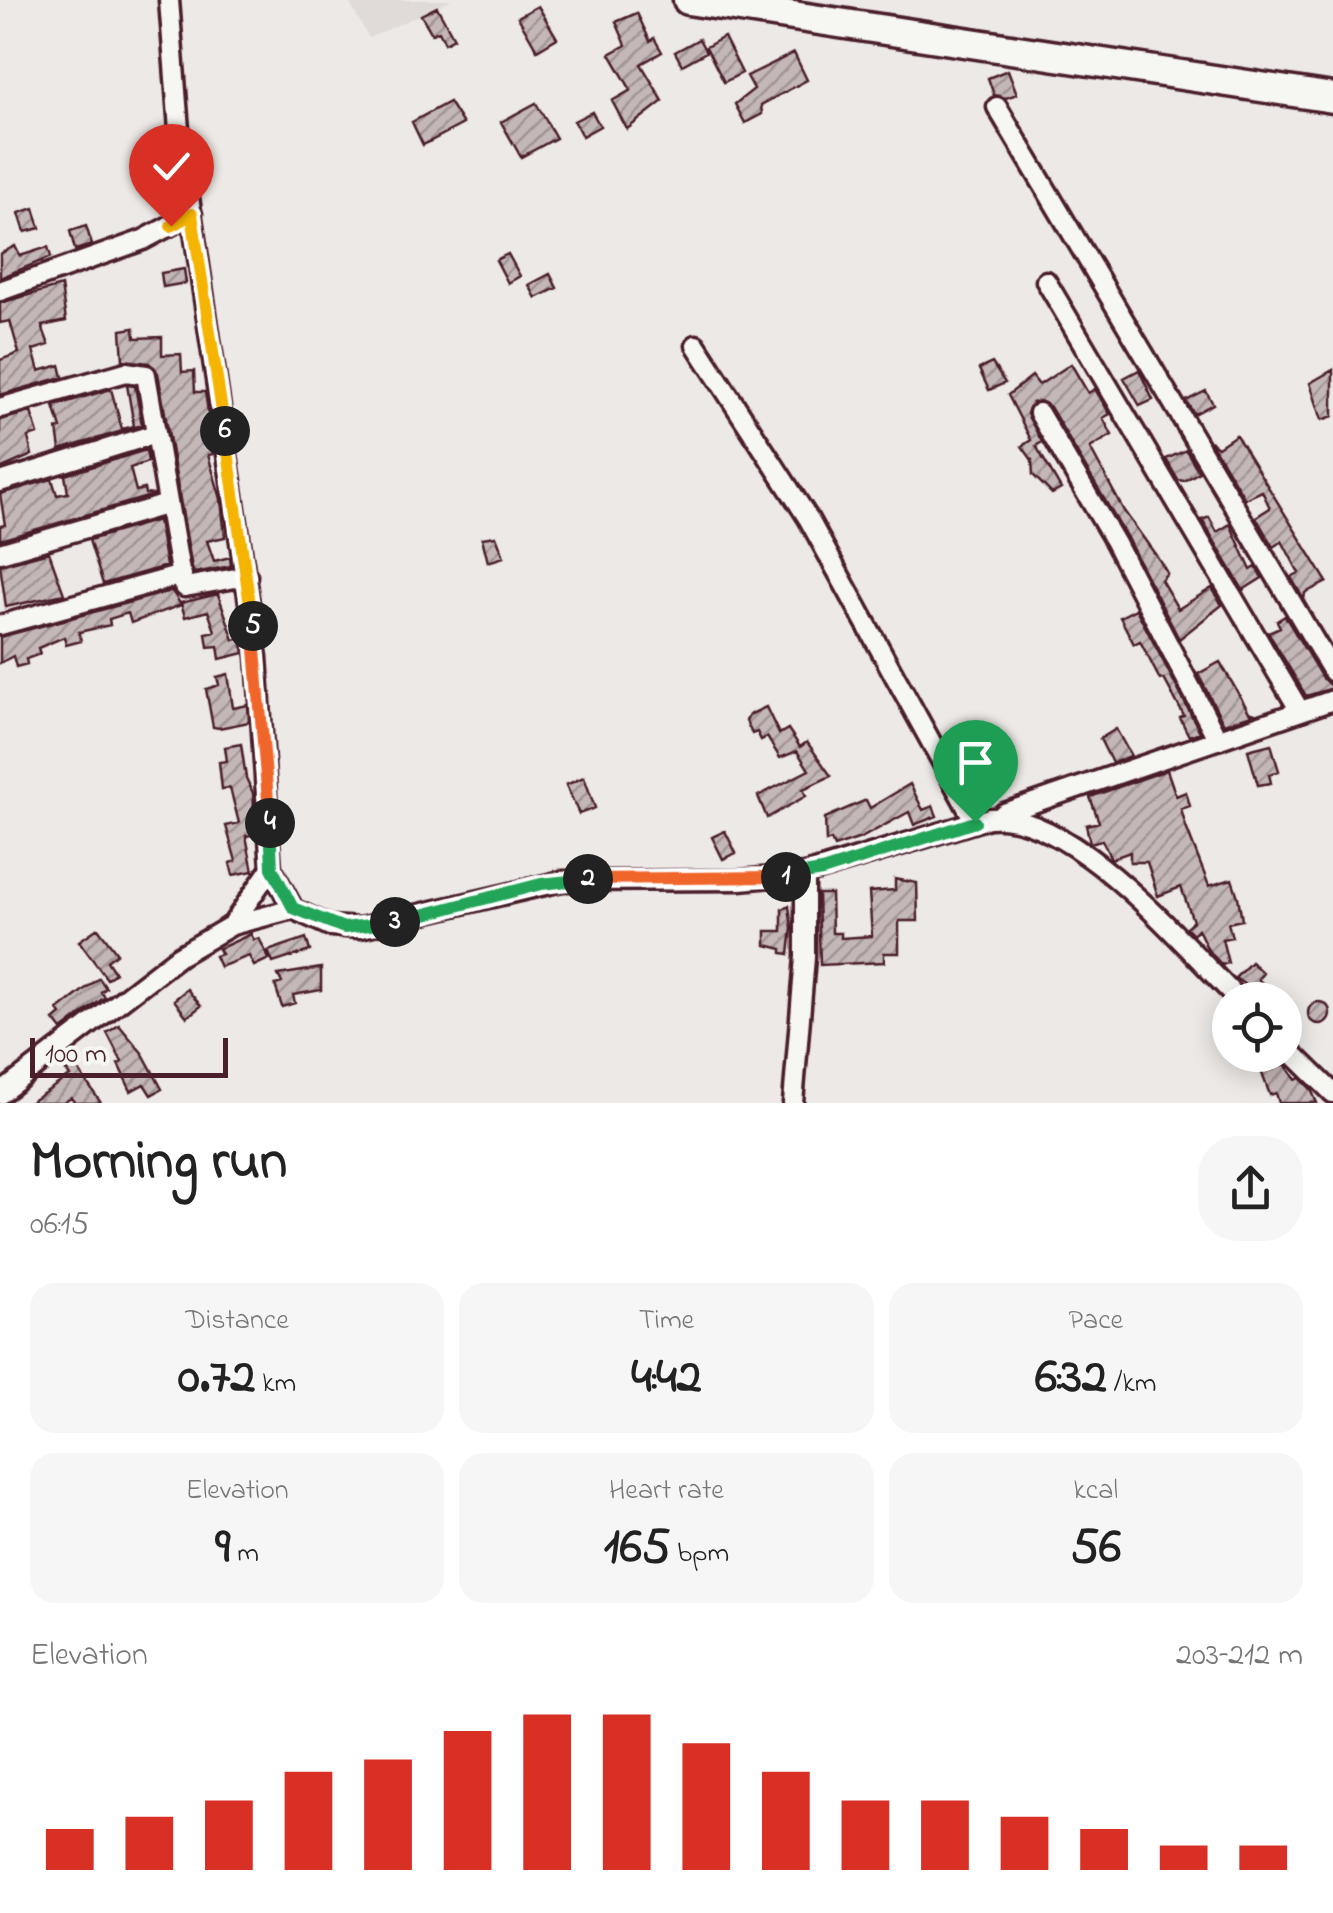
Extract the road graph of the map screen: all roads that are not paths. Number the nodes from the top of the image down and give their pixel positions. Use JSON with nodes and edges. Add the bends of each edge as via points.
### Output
{"nodes":[{"id":1,"x":169,"y":0,"type":"edge"},
{"id":2,"x":688,"y":0,"type":"edge"},
{"id":3,"x":1333,"y":98,"type":"edge"},
{"id":4,"x":997,"y":107,"type":"dead end"},
{"id":5,"x":192,"y":214,"type":"junction"},
{"id":6,"x":1046,"y":280,"type":"dead end"},
{"id":7,"x":0,"y":291,"type":"edge"},
{"id":8,"x":696,"y":345,"type":"dead end"},
{"id":9,"x":0,"y":408,"type":"edge"},
{"id":10,"x":1039,"y":413,"type":"dead end"},
{"id":11,"x":155,"y":434,"type":"junction"},
{"id":12,"x":0,"y":482,"type":"edge"},
{"id":13,"x":168,"y":504,"type":"junction"},
{"id":14,"x":0,"y":552,"type":"edge"},
{"id":15,"x":182,"y":575,"type":"junction"},
{"id":16,"x":247,"y":576,"type":"junction"},
{"id":17,"x":0,"y":626,"type":"edge"},
{"id":18,"x":1333,"y":672,"type":"edge"},
{"id":19,"x":1333,"y":700,"type":"edge"},
{"id":20,"x":1300,"y":712,"type":"junction"},
{"id":21,"x":1218,"y":740,"type":"junction"},
{"id":22,"x":982,"y":820,"type":"junction"},
{"id":23,"x":272,"y":868,"type":"junction"},
{"id":24,"x":805,"y":874,"type":"junction"},
{"id":25,"x":293,"y":908,"type":"junction"},
{"id":26,"x":232,"y":925,"type":"junction"},
{"id":27,"x":1220,"y":982,"type":"edge"},
{"id":28,"x":1302,"y":1063,"type":"edge"},
{"id":29,"x":1333,"y":1093,"type":"edge"},
{"id":30,"x":0,"y":1094,"type":"edge"},
{"id":31,"x":794,"y":1103,"type":"edge"}],
"edges":[{"from":1,"to":5,"type":"street"},
{"from":2,"to":3,"type":"highway"},
{"from":4,"to":18,"type":"street"},
{"from":5,"to":7,"type":"street","via":[[144,240]]},
{"from":5,"to":16,"type":"street"},
{"from":6,"to":20,"type":"street"},
{"from":8,"to":22,"type":"street","via":[[808,518]]},
{"from":9,"to":11,"type":"street","via":[[138,371],[149,382]]},
{"from":10,"to":21,"type":"street"},
{"from":11,"to":12,"type":"street"},
{"from":11,"to":13,"type":"street"},
{"from":13,"to":14,"type":"street"},
{"from":13,"to":15,"type":"street"},
{"from":15,"to":16,"type":"street","via":[[192,588]]},
{"from":15,"to":17,"type":"street"},
{"from":16,"to":23,"type":"street"},
{"from":19,"to":20,"type":"street"},
{"from":20,"to":21,"type":"street"},
{"from":21,"to":22,"type":"street"},
{"from":22,"to":24,"type":"street"},
{"from":22,"to":27,"type":"street","via":[[1026,819],[1089,855]]},
{"from":23,"to":25,"type":"street"},
{"from":23,"to":26,"type":"street"},
{"from":24,"to":25,"type":"street","via":[[562,881],[360,928],[330,926]]},
{"from":24,"to":31,"type":"street"},
{"from":25,"to":26,"type":"street"},
{"from":26,"to":30,"type":"street","via":[[179,956]]},
{"from":28,"to":29,"type":"street"}]}
